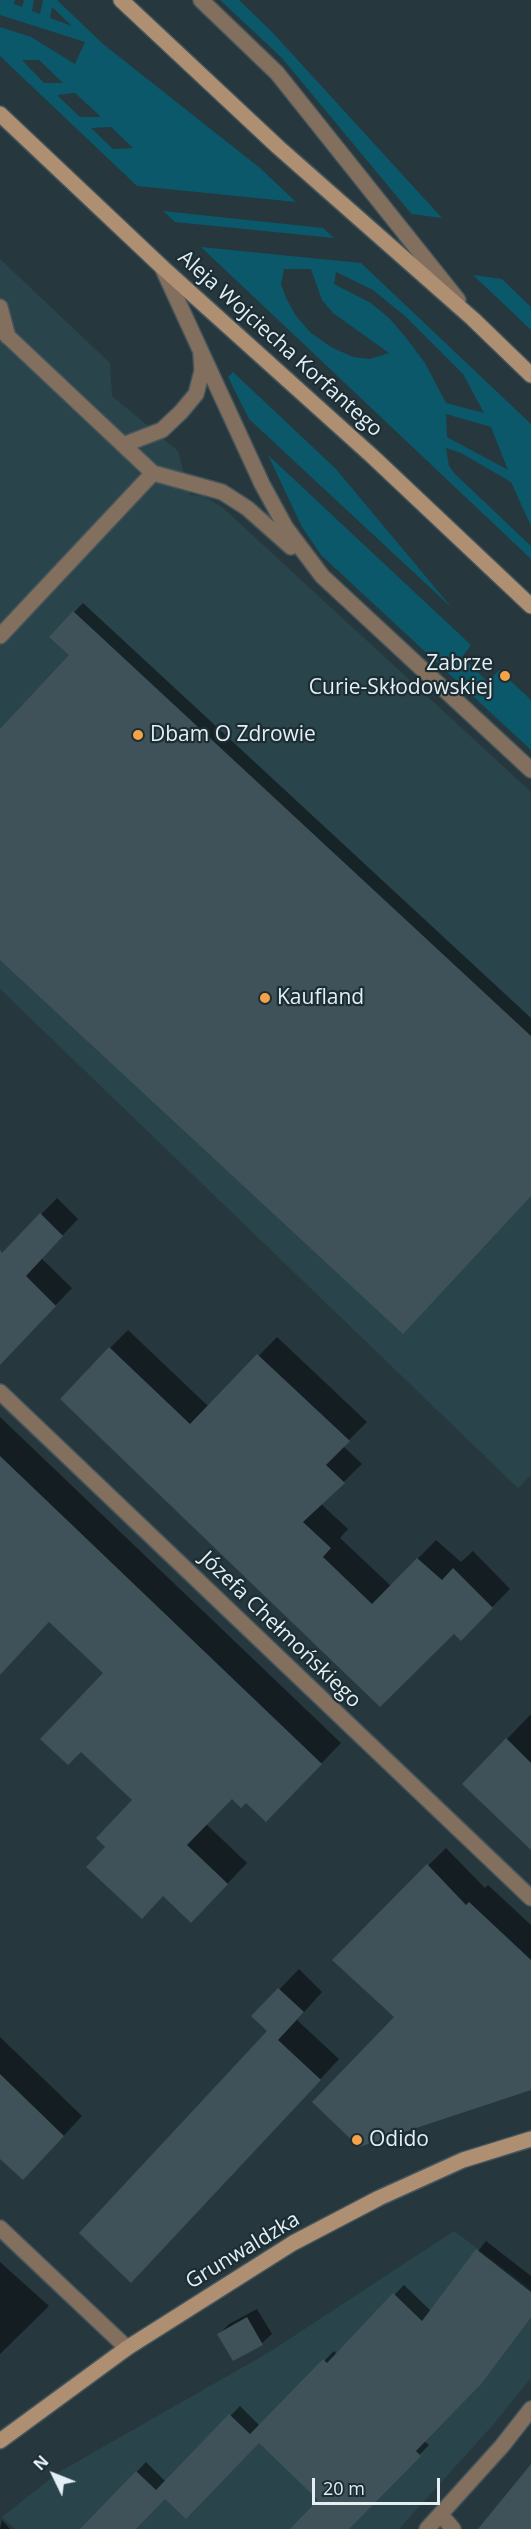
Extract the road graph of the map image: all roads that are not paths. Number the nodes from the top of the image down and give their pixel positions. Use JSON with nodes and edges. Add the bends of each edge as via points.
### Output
{"nodes":[{"id":1,"x":121,"y":0,"type":"edge"},
{"id":2,"x":201,"y":0,"type":"edge"},
{"id":3,"x":0,"y":114,"type":"edge"},
{"id":4,"x":162,"y":267,"type":"junction"},
{"id":5,"x":0,"y":307,"type":"edge"},
{"id":6,"x":473,"y":319,"type":"junction"},
{"id":7,"x":4,"y":333,"type":"edge"},
{"id":8,"x":201,"y":348,"type":"junction"},
{"id":9,"x":531,"y":375,"type":"edge"},
{"id":10,"x":123,"y":445,"type":"junction"},
{"id":11,"x":153,"y":473,"type":"junction"},
{"id":12,"x":322,"y":576,"type":"junction"},
{"id":13,"x":531,"y":606,"type":"edge"},
{"id":14,"x":0,"y":636,"type":"edge"},
{"id":15,"x":531,"y":770,"type":"edge"},
{"id":16,"x":0,"y":1392,"type":"edge"},
{"id":17,"x":531,"y":1898,"type":"edge"},
{"id":18,"x":531,"y":2139,"type":"edge"},
{"id":19,"x":0,"y":2228,"type":"edge"},
{"id":20,"x":127,"y":2348,"type":"junction"},
{"id":21,"x":531,"y":2409,"type":"edge"},
{"id":22,"x":0,"y":2441,"type":"edge"},
{"id":23,"x":441,"y":2515,"type":"junction"},
{"id":24,"x":427,"y":2529,"type":"edge"},
{"id":25,"x":453,"y":2529,"type":"edge"}],
"edges":[{"from":1,"to":6,"type":"main road","via":[[278,147]]},
{"from":2,"to":6,"type":"street","via":[[285,82]]},
{"from":3,"to":4,"type":"main road","name":"Aleja Wojciecha Korfantego"},
{"from":4,"to":8,"type":"street"},
{"from":4,"to":13,"type":"main road","name":"Aleja Wojciecha Korfantego"},
{"from":5,"to":7,"type":"street"},
{"from":6,"to":9,"type":"main road"},
{"from":7,"to":10,"type":"street"},
{"from":8,"to":10,"type":"street","via":[[202,371],[196,394],[162,430]]},
{"from":8,"to":12,"type":"street","via":[[262,484],[286,528]]},
{"from":10,"to":11,"type":"street"},
{"from":11,"to":12,"type":"street","via":[[222,492],[246,508]]},
{"from":11,"to":14,"type":"street"},
{"from":12,"to":15,"type":"street"},
{"from":16,"to":17,"type":"street","name":"Józefa Chełmońskiego"},
{"from":18,"to":20,"type":"main road","name":"Grunwaldzka","via":[[463,2160],[379,2198],[293,2243]]},
{"from":19,"to":20,"type":"street"},
{"from":20,"to":22,"type":"main road","name":"Grunwaldzka"},
{"from":21,"to":23,"type":"street"},
{"from":23,"to":24,"type":"street"},
{"from":23,"to":25,"type":"street"}]}
